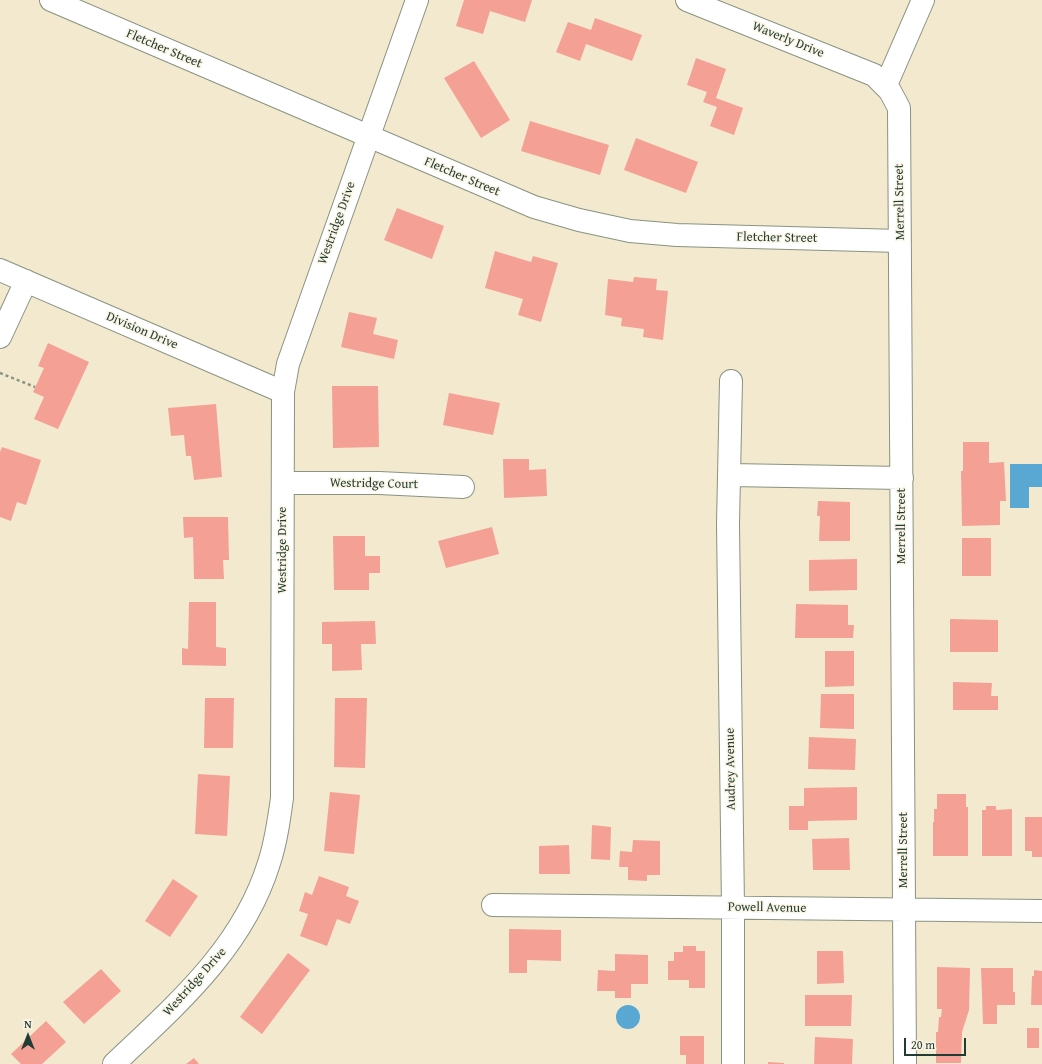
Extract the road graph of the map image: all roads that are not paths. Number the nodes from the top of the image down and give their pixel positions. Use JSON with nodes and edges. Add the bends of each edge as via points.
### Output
{"nodes":[{"id":1,"x":51,"y":0,"type":"edge"},
{"id":2,"x":417,"y":0,"type":"edge"},
{"id":3,"x":687,"y":0,"type":"edge"},
{"id":4,"x":923,"y":0,"type":"edge"},
{"id":5,"x":886,"y":85,"type":"junction"},
{"id":6,"x":368,"y":137,"type":"junction"},
{"id":7,"x":900,"y":241,"type":"junction"},
{"id":8,"x":0,"y":270,"type":"edge"},
{"id":9,"x":26,"y":282,"type":"junction"},
{"id":10,"x":0,"y":336,"type":"edge"},
{"id":11,"x":731,"y":381,"type":"dead end"},
{"id":12,"x":283,"y":392,"type":"junction"},
{"id":13,"x":730,"y":475,"type":"junction"},
{"id":14,"x":902,"y":478,"type":"junction"},
{"id":15,"x":284,"y":483,"type":"junction"},
{"id":16,"x":463,"y":486,"type":"dead end"},
{"id":17,"x":493,"y":905,"type":"dead end"},
{"id":18,"x":733,"y":908,"type":"junction"},
{"id":19,"x":904,"y":910,"type":"junction"},
{"id":20,"x":1042,"y":911,"type":"edge"},
{"id":21,"x":114,"y":1064,"type":"edge"},
{"id":22,"x":733,"y":1064,"type":"edge"},
{"id":23,"x":905,"y":1064,"type":"edge"}],
"edges":[{"from":1,"to":6,"type":"street","name":"Fletcher Street"},
{"from":2,"to":6,"type":"street","name":"Westridge Drive"},
{"from":3,"to":5,"type":"street","name":"Waverly Drive","via":[[874,75]]},
{"from":4,"to":5,"type":"street"},
{"from":5,"to":7,"type":"street","name":"Merrell Street","via":[[899,108]]},
{"from":6,"to":7,"type":"street","name":"Fletcher Street","via":[[534,207],[630,231],[677,236]]},
{"from":6,"to":12,"type":"street","name":"Westridge Drive","via":[[293,345]]},
{"from":7,"to":14,"type":"street","name":"Merrell Street"},
{"from":8,"to":9,"type":"street","name":"Division Drive"},
{"from":9,"to":10,"type":"street"},
{"from":9,"to":12,"type":"street","name":"Division Drive"},
{"from":11,"to":13,"type":"street","name":"Audrey Avenue"},
{"from":12,"to":15,"type":"street","name":"Westridge Drive"},
{"from":13,"to":14,"type":"street"},
{"from":13,"to":18,"type":"street","name":"Audrey Avenue","via":[[728,524]]},
{"from":14,"to":19,"type":"street","name":"Merrell Street"},
{"from":15,"to":16,"type":"street","name":"Westridge Court"},
{"from":15,"to":21,"type":"street","name":"Westridge Drive","via":[[282,798],[269,864],[242,925],[217,962]]},
{"from":17,"to":18,"type":"street","name":"Powell Avenue"},
{"from":18,"to":19,"type":"street","name":"Powell Avenue"},
{"from":18,"to":22,"type":"street","name":"Audrey Avenue"},
{"from":19,"to":20,"type":"street","name":"Powell Avenue"},
{"from":19,"to":23,"type":"street","name":"Merrell Street"}]}
